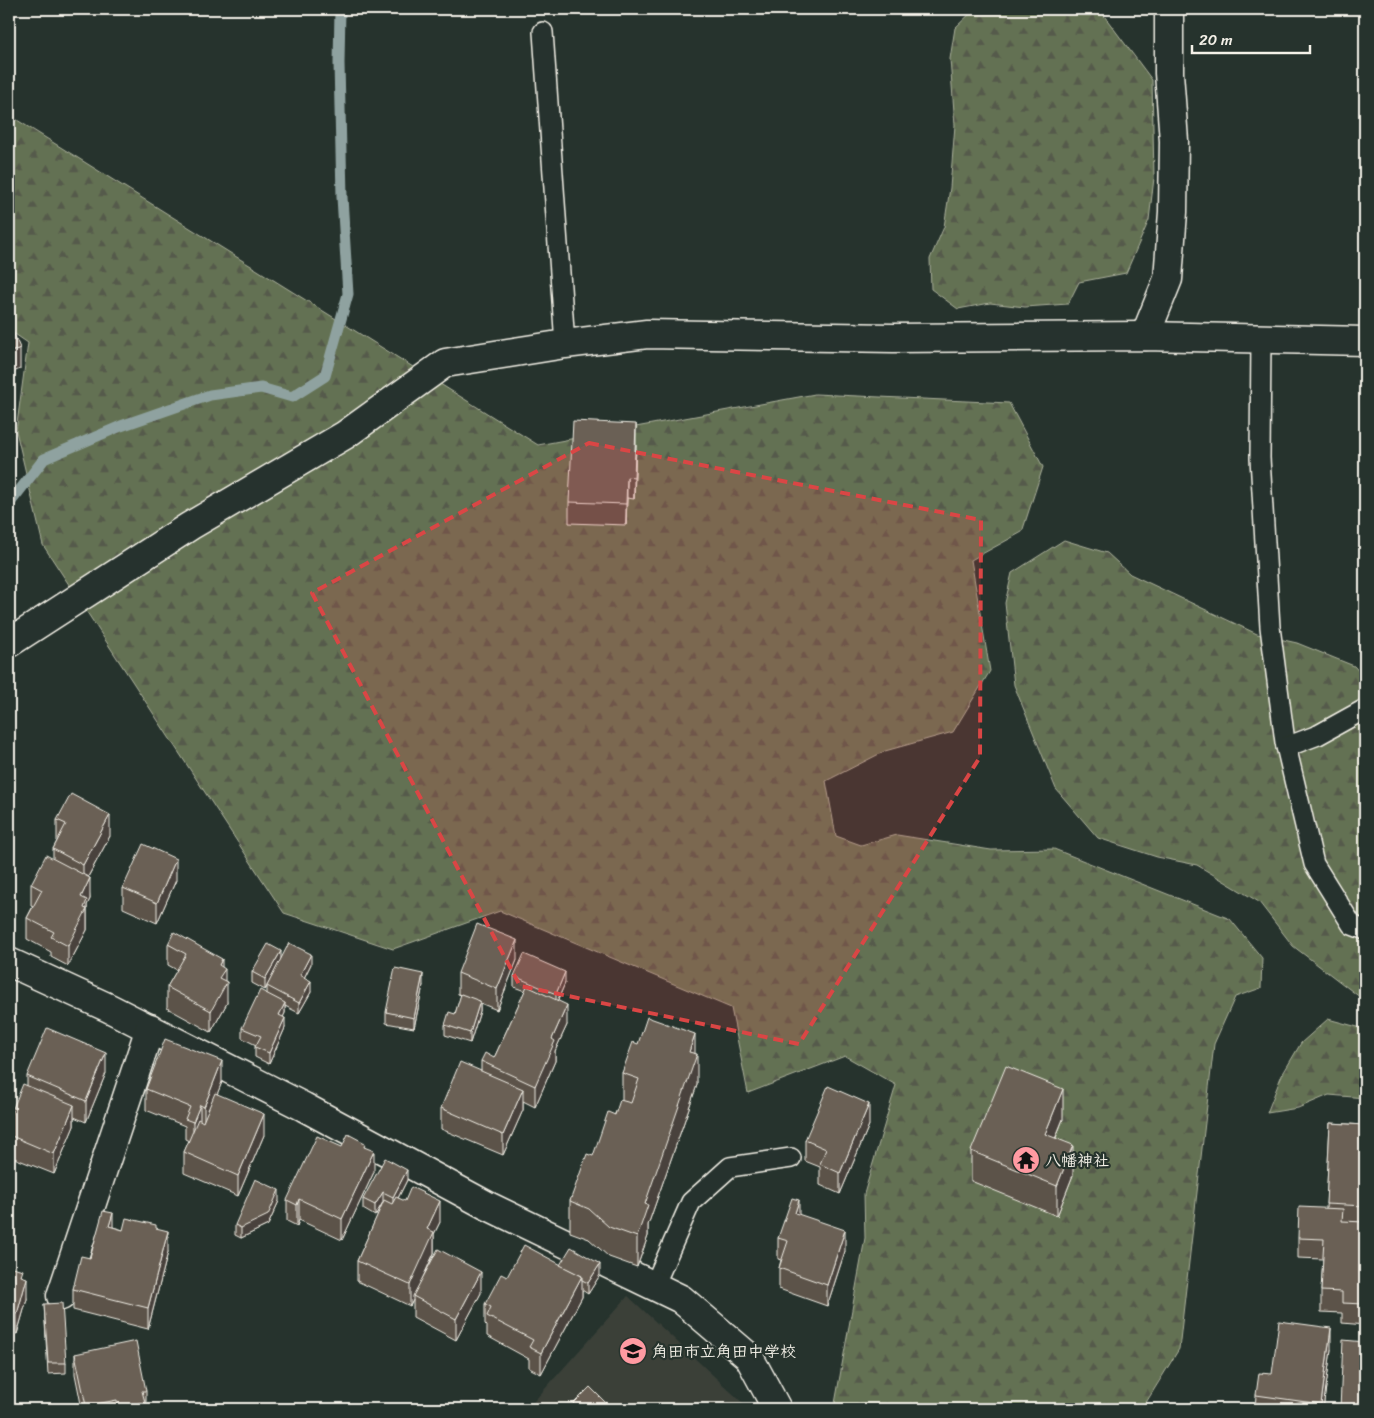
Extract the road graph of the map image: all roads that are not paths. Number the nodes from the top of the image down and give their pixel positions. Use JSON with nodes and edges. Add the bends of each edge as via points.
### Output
{"nodes":[{"id":1,"x":1169,"y":9,"type":"edge"},
{"id":2,"x":543,"y":32,"type":"dead end"},
{"id":3,"x":1145,"y":336,"type":"junction"},
{"id":4,"x":1261,"y":338,"type":"junction"},
{"id":5,"x":1365,"y":341,"type":"edge"},
{"id":6,"x":565,"y":344,"type":"junction"},
{"id":7,"x":9,"y":644,"type":"edge"},
{"id":8,"x":1365,"y":709,"type":"edge"},
{"id":9,"x":1286,"y":747,"type":"junction"},
{"id":10,"x":1365,"y":930,"type":"edge"},
{"id":11,"x":9,"y":962,"type":"edge"},
{"id":12,"x":150,"y":1028,"type":"junction"},
{"id":13,"x":791,"y":1158,"type":"dead end"},
{"id":14,"x":654,"y":1286,"type":"junction"},
{"id":15,"x":61,"y":1296,"type":"dead end"},
{"id":16,"x":777,"y":1409,"type":"edge"}],
"edges":[{"from":1,"to":3,"type":"street","via":[[1174,141],[1172,231],[1168,279]]},
{"from":2,"to":6,"type":"lane"},
{"from":3,"to":4,"type":"street"},
{"from":3,"to":6,"type":"street","via":[[893,338],[647,334]]},
{"from":4,"to":5,"type":"street"},
{"from":4,"to":9,"type":"lane","via":[[1260,458],[1270,627]]},
{"from":6,"to":7,"type":"street","via":[[445,363],[345,435],[190,526]]},
{"from":8,"to":9,"type":"lane","via":[[1318,735]]},
{"from":9,"to":10,"type":"lane","via":[[1314,864],[1352,925]]},
{"from":11,"to":12,"type":"street"},
{"from":12,"to":14,"type":"street","via":[[486,1205]]},
{"from":12,"to":15,"type":"street"},
{"from":13,"to":14,"type":"lane","via":[[730,1167],[691,1202]]},
{"from":14,"to":16,"type":"street","via":[[681,1299],[749,1357]]}]}
